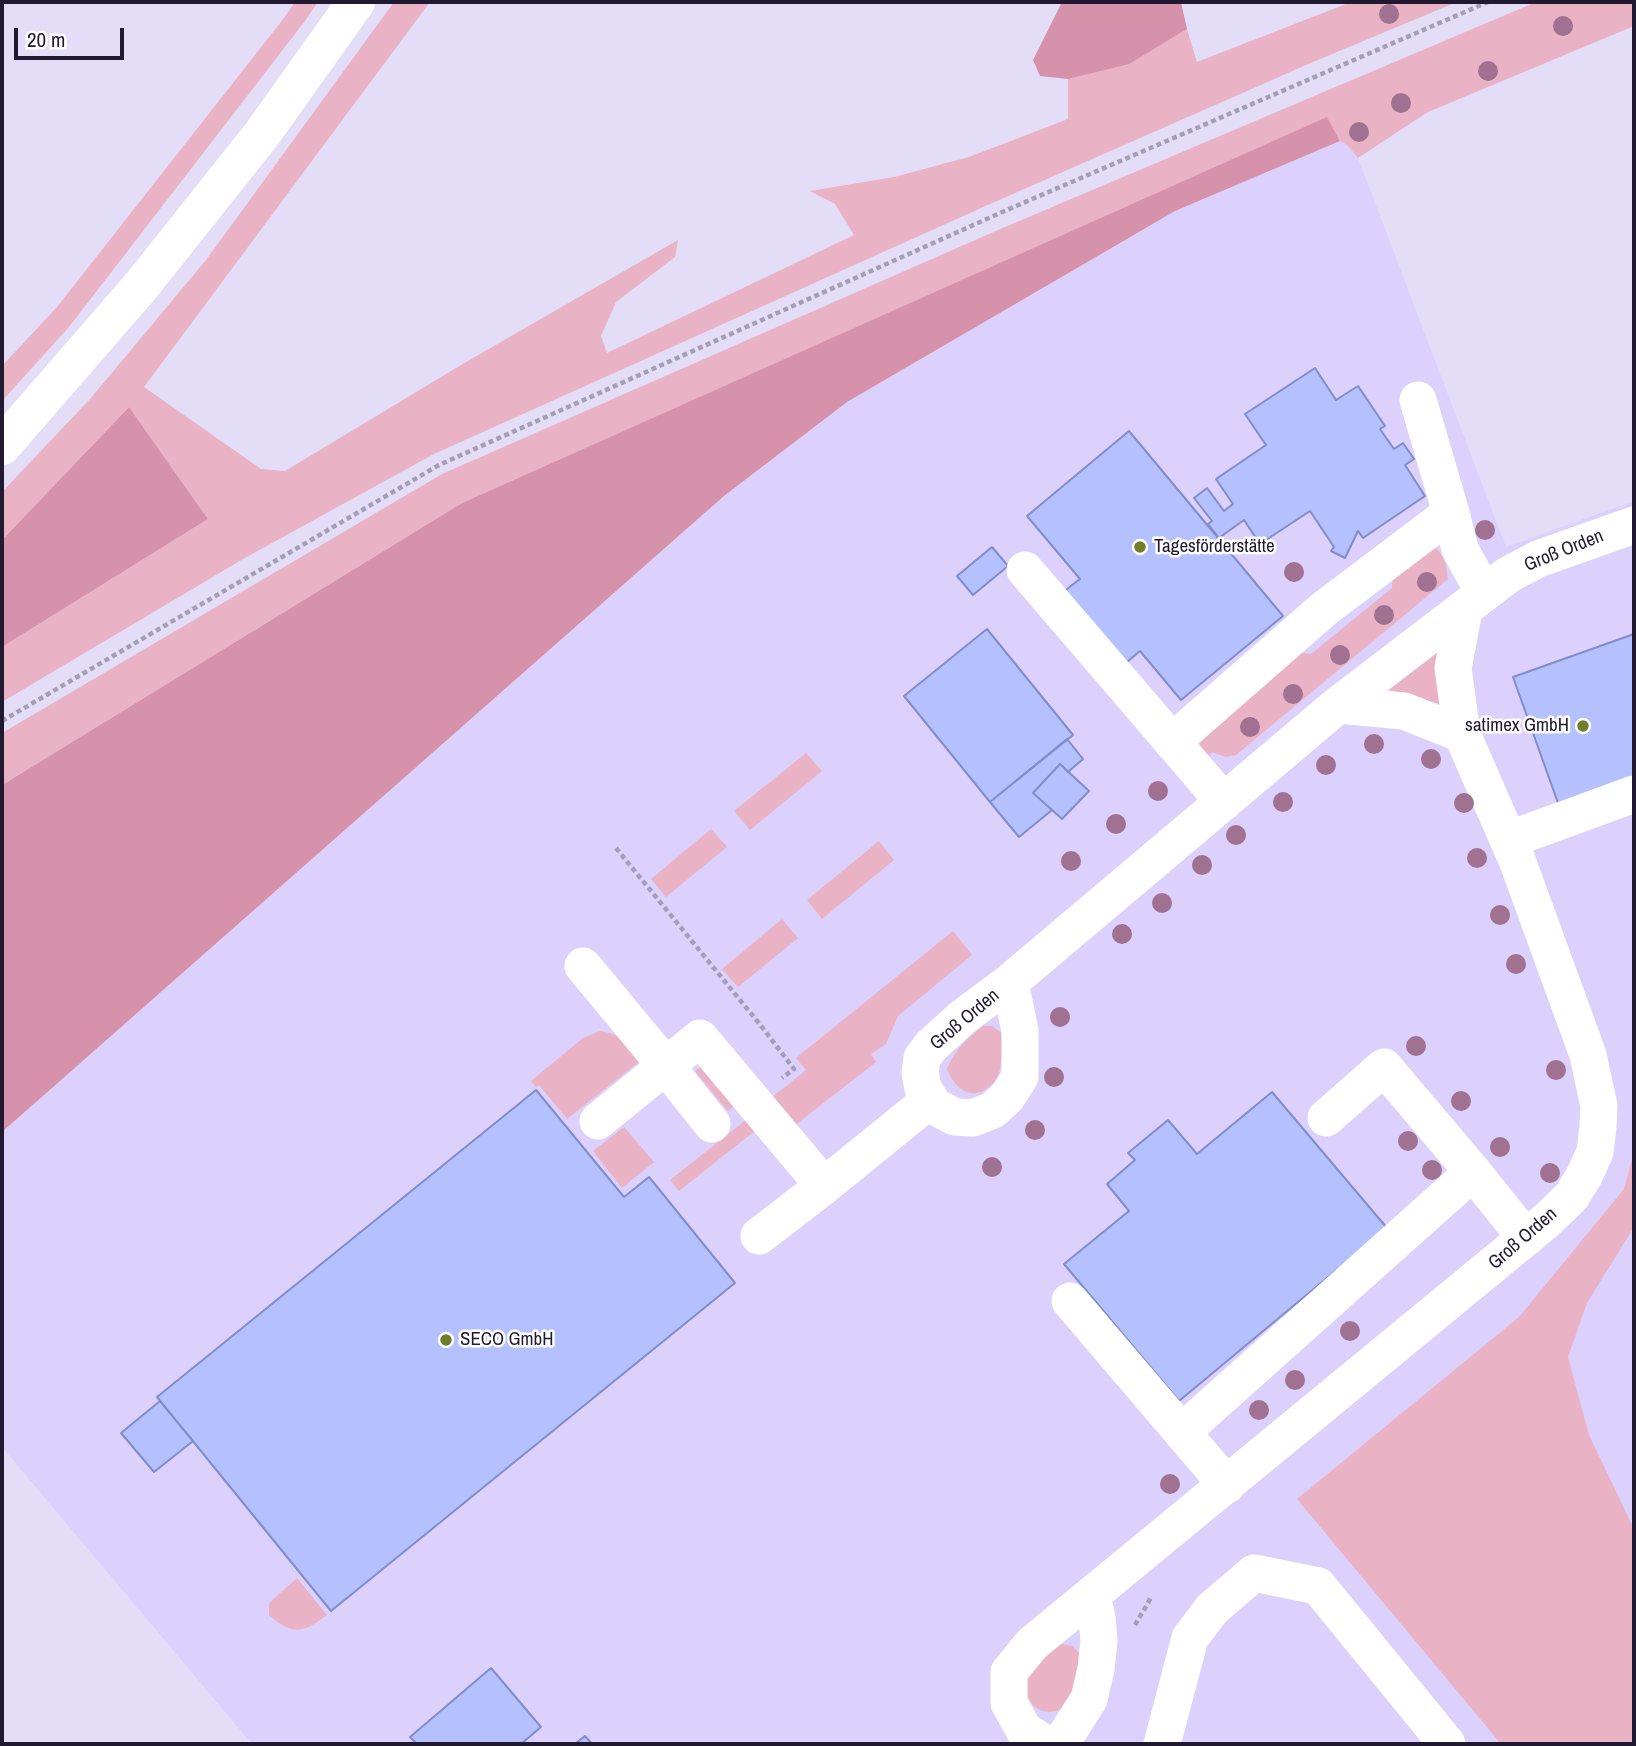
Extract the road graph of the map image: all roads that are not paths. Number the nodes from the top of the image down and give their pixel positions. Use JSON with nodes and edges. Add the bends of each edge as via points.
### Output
{"nodes":[{"id":1,"x":356,"y":2,"type":"edge"},
{"id":2,"x":1418,"y":400,"type":"dead end"},
{"id":3,"x":2,"y":446,"type":"edge"},
{"id":4,"x":1451,"y":513,"type":"junction"},
{"id":5,"x":1634,"y":525,"type":"edge"},
{"id":6,"x":1025,"y":570,"type":"dead end"},
{"id":7,"x":1474,"y":601,"type":"junction"},
{"id":8,"x":1338,"y":705,"type":"junction"},
{"id":9,"x":1462,"y":734,"type":"junction"},
{"id":10,"x":1172,"y":742,"type":"junction"},
{"id":11,"x":1634,"y":794,"type":"edge"},
{"id":12,"x":1224,"y":802,"type":"junction"},
{"id":13,"x":1508,"y":840,"type":"junction"},
{"id":14,"x":583,"y":966,"type":"dead end"},
{"id":15,"x":1010,"y":982,"type":"junction"},
{"id":16,"x":666,"y":1066,"type":"junction"},
{"id":17,"x":930,"y":1100,"type":"junction"},
{"id":18,"x":1326,"y":1118,"type":"dead end"},
{"id":19,"x":598,"y":1121,"type":"dead end"},
{"id":20,"x":712,"y":1125,"type":"dead end"},
{"id":21,"x":1473,"y":1172,"type":"junction"},
{"id":22,"x":824,"y":1186,"type":"junction"},
{"id":23,"x":760,"y":1236,"type":"dead end"},
{"id":24,"x":1526,"y":1238,"type":"junction"},
{"id":25,"x":1070,"y":1301,"type":"dead end"},
{"id":26,"x":1182,"y":1432,"type":"junction"},
{"id":27,"x":1227,"y":1485,"type":"junction"},
{"id":28,"x":1092,"y":1594,"type":"junction"},
{"id":29,"x":1046,"y":1744,"type":"edge"},
{"id":30,"x":1057,"y":1744,"type":"edge"},
{"id":31,"x":1162,"y":1744,"type":"edge"},
{"id":32,"x":1447,"y":1744,"type":"edge"}],
"edges":[{"from":1,"to":3,"type":"main road","via":[[262,134],[141,286]]},
{"from":2,"to":4,"type":"street"},
{"from":4,"to":7,"type":"street"},
{"from":4,"to":10,"type":"street","via":[[1324,608]]},
{"from":5,"to":7,"type":"street","name":"Groß Orden","via":[[1538,559]]},
{"from":6,"to":10,"type":"street"},
{"from":7,"to":8,"type":"street","name":"Groß Orden"},
{"from":7,"to":9,"type":"street","name":"Groß Orden","via":[[1452,668]]},
{"from":8,"to":9,"type":"street","via":[[1404,711]]},
{"from":8,"to":12,"type":"street","name":"Groß Orden"},
{"from":9,"to":13,"type":"street","name":"Groß Orden"},
{"from":10,"to":12,"type":"street"},
{"from":11,"to":13,"type":"street"},
{"from":12,"to":15,"type":"street","name":"Groß Orden"},
{"from":13,"to":24,"type":"street","name":"Groß Orden","via":[[1588,1055],[1599,1106],[1595,1152],[1584,1176],[1571,1197]]},
{"from":14,"to":16,"type":"street"},
{"from":15,"to":17,"type":"street","name":"Groß Orden","via":[[930,1046],[920,1073]]},
{"from":15,"to":17,"type":"street","name":"Groß Orden","via":[[1020,1031],[1020,1077],[1007,1097],[993,1110],[973,1118],[955,1117]]},
{"from":16,"to":19,"type":"street"},
{"from":16,"to":20,"type":"street"},
{"from":16,"to":22,"type":"street","via":[[701,1038]]},
{"from":17,"to":22,"type":"street"},
{"from":18,"to":21,"type":"street","via":[[1384,1067]]},
{"from":21,"to":24,"type":"street"},
{"from":21,"to":26,"type":"street"},
{"from":22,"to":23,"type":"street"},
{"from":24,"to":27,"type":"street","name":"Groß Orden"},
{"from":25,"to":26,"type":"street"},
{"from":26,"to":27,"type":"street"},
{"from":27,"to":28,"type":"street","name":"Groß Orden"},
{"from":28,"to":29,"type":"street","name":"Groß Orden","via":[[1032,1644],[1009,1672],[1009,1703],[1024,1730]]},
{"from":28,"to":30,"type":"street","via":[[1099,1641],[1089,1699]]},
{"from":31,"to":32,"type":"street","via":[[1190,1638],[1212,1609],[1254,1573],[1318,1586]]}]}
